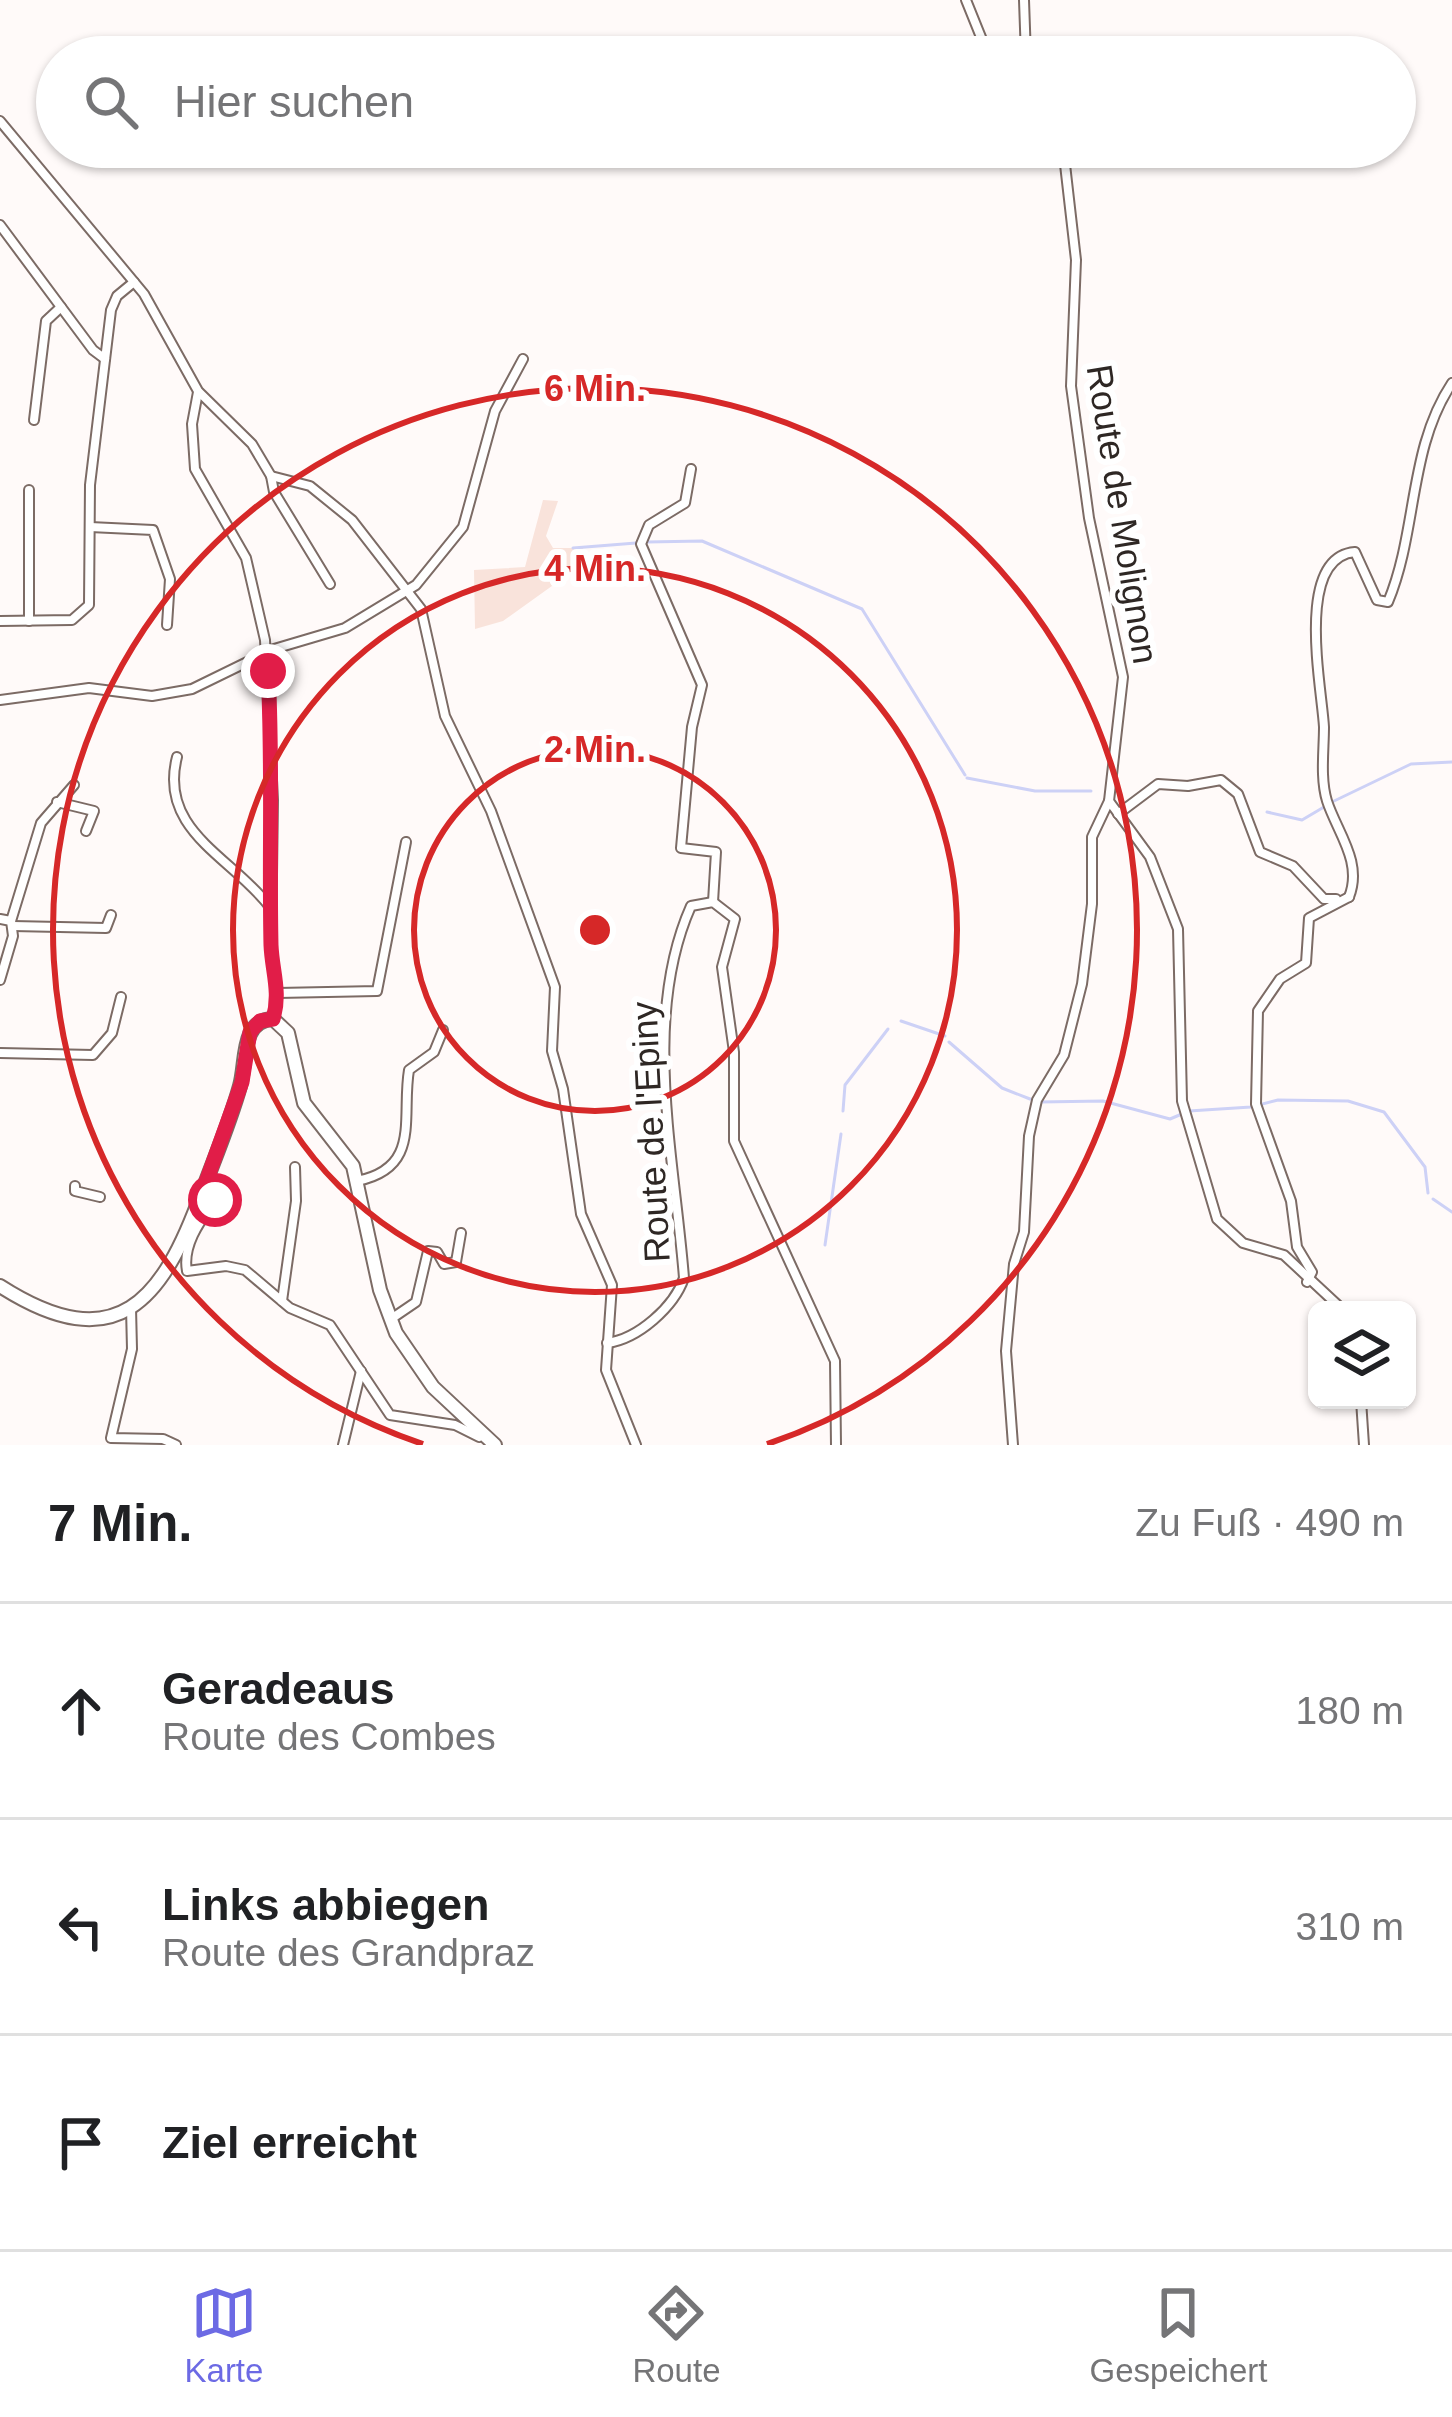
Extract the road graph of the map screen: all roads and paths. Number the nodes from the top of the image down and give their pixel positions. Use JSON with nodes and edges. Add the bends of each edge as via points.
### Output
{"nodes":[{"id":1,"x":966,"y":0,"type":"edge"},
{"id":2,"x":1024,"y":0,"type":"edge"},
{"id":3,"x":981,"y":36,"type":"edge"},
{"id":4,"x":1025,"y":36,"type":"edge"},
{"id":5,"x":0,"y":121,"type":"edge"},
{"id":6,"x":36,"y":164,"type":"edge"},
{"id":7,"x":39,"y":168,"type":"edge"},
{"id":8,"x":1066,"y":168,"type":"edge"},
{"id":9,"x":0,"y":225,"type":"edge"},
{"id":10,"x":4,"y":239,"type":"edge"},
{"id":11,"x":134,"y":282,"type":"junction"},
{"id":12,"x":61,"y":307,"type":"junction"},
{"id":13,"x":105,"y":359,"type":"junction"},
{"id":14,"x":523,"y":359,"type":"dead end"},
{"id":15,"x":1452,"y":383,"type":"edge"},
{"id":16,"x":198,"y":391,"type":"junction"},
{"id":17,"x":34,"y":420,"type":"dead end"},
{"id":18,"x":691,"y":469,"type":"dead end"},
{"id":19,"x":271,"y":476,"type":"junction"},
{"id":20,"x":29,"y":490,"type":"dead end"},
{"id":21,"x":90,"y":527,"type":"junction"},
{"id":22,"x":330,"y":584,"type":"dead end"},
{"id":23,"x":405,"y":591,"type":"junction"},
{"id":24,"x":0,"y":621,"type":"edge"},
{"id":25,"x":28,"y":621,"type":"junction"},
{"id":26,"x":167,"y":625,"type":"dead end"},
{"id":27,"x":267,"y":654,"type":"junction"},
{"id":28,"x":0,"y":700,"type":"edge"},
{"id":29,"x":177,"y":757,"type":"dead end"},
{"id":30,"x":74,"y":785,"type":"dead end"},
{"id":31,"x":55,"y":801,"type":"junction"},
{"id":32,"x":1109,"y":801,"type":"junction"},
{"id":33,"x":1118,"y":814,"type":"junction"},
{"id":34,"x":86,"y":831,"type":"dead end"},
{"id":35,"x":406,"y":842,"type":"dead end"},
{"id":36,"x":1349,"y":897,"type":"junction"},
{"id":37,"x":713,"y":902,"type":"junction"},
{"id":38,"x":272,"y":908,"type":"junction"},
{"id":39,"x":111,"y":915,"type":"dead end"},
{"id":40,"x":0,"y":919,"type":"edge"},
{"id":41,"x":12,"y":924,"type":"junction"},
{"id":42,"x":0,"y":980,"type":"edge"},
{"id":43,"x":278,"y":992,"type":"junction"},
{"id":44,"x":121,"y":997,"type":"dead end"},
{"id":45,"x":273,"y":1019,"type":"junction"},
{"id":46,"x":443,"y":1030,"type":"dead end"},
{"id":47,"x":0,"y":1053,"type":"edge"},
{"id":48,"x":295,"y":1167,"type":"dead end"},
{"id":49,"x":358,"y":1181,"type":"junction"},
{"id":50,"x":206,"y":1182,"type":"junction"},
{"id":51,"x":75,"y":1186,"type":"dead end"},
{"id":52,"x":100,"y":1197,"type":"dead end"},
{"id":53,"x":460,"y":1233,"type":"dead end"},
{"id":54,"x":1307,"y":1282,"type":"junction"},
{"id":55,"x":0,"y":1286,"type":"edge"},
{"id":56,"x":282,"y":1301,"type":"junction"},
{"id":57,"x":1331,"y":1301,"type":"edge"},
{"id":58,"x":131,"y":1306,"type":"junction"},
{"id":59,"x":390,"y":1319,"type":"junction"},
{"id":60,"x":607,"y":1342,"type":"junction"},
{"id":61,"x":362,"y":1370,"type":"junction"},
{"id":62,"x":1362,"y":1409,"type":"edge"},
{"id":63,"x":493,"y":1443,"type":"edge"},
{"id":64,"x":176,"y":1445,"type":"edge"},
{"id":65,"x":343,"y":1445,"type":"edge"},
{"id":66,"x":636,"y":1445,"type":"edge"},
{"id":67,"x":836,"y":1445,"type":"edge"},
{"id":68,"x":1013,"y":1445,"type":"edge"},
{"id":69,"x":1364,"y":1445,"type":"edge"}],
"edges":[{"from":1,"to":3,"type":"street"},
{"from":2,"to":4,"type":"street"},
{"from":5,"to":6,"type":"street"},
{"from":7,"to":11,"type":"street"},
{"from":8,"to":32,"type":"street","name":"Route de Molignon","via":[[1076,260],[1070,386],[1124,685]]},
{"from":9,"to":10,"type":"street"},
{"from":10,"to":12,"type":"street"},
{"from":11,"to":13,"type":"street","via":[[112,305]]},
{"from":11,"to":16,"type":"street"},
{"from":12,"to":13,"type":"street"},
{"from":12,"to":17,"type":"street","via":[[46,321]]},
{"from":13,"to":21,"type":"street"},
{"from":14,"to":23,"type":"street","via":[[495,411],[464,527]]},
{"from":15,"to":36,"type":"street","via":[[1420,448],[1415,508],[1388,602],[1377,600],[1355,552],[1339,557],[1321,581],[1323,764],[1327,800],[1348,850]]},
{"from":16,"to":19,"type":"street"},
{"from":16,"to":27,"type":"street","via":[[195,469],[247,558]]},
{"from":18,"to":37,"type":"street","via":[[685,503],[649,525],[641,544],[703,685],[681,848],[716,851]]},
{"from":19,"to":22,"type":"street"},
{"from":19,"to":23,"type":"street","via":[[324,496],[363,532]]},
{"from":20,"to":25,"type":"street"},
{"from":21,"to":25,"type":"street","via":[[87,610],[72,620]]},
{"from":21,"to":26,"type":"street","via":[[153,530],[170,579]]},
{"from":23,"to":27,"type":"street","via":[[345,628]]},
{"from":23,"to":60,"type":"street","via":[[421,608],[445,716],[491,812],[555,987],[552,1051],[581,1214],[612,1285]]},
{"from":24,"to":25,"type":"street"},
{"from":27,"to":28,"type":"street","via":[[164,696],[100,687]]},
{"from":27,"to":38,"type":"street"},
{"from":29,"to":38,"type":"street","via":[[173,791],[184,826]]},
{"from":30,"to":31,"type":"street"},
{"from":31,"to":34,"type":"street","via":[[89,806]]},
{"from":31,"to":41,"type":"street","via":[[33,842]]},
{"from":32,"to":33,"type":"street"},
{"from":32,"to":68,"type":"street","name":"Route de Molignon","via":[[1092,837],[1082,984],[1064,1055],[1037,1100],[1029,1136],[1006,1351]]},
{"from":33,"to":36,"type":"street","via":[[1158,784],[1222,779],[1238,794],[1260,852],[1293,866],[1324,899]]},
{"from":33,"to":54,"type":"street","via":[[1158,872],[1181,942],[1184,1112],[1224,1228],[1243,1243],[1278,1251]]},
{"from":35,"to":43,"type":"street","via":[[377,991]]},
{"from":36,"to":54,"type":"street","via":[[1309,918],[1306,963],[1280,979],[1258,1011],[1256,1107],[1291,1201],[1297,1247],[1312,1272]]},
{"from":37,"to":60,"type":"street","name":"Route de l'Epiny","via":[[691,906],[683,923],[666,1024],[684,1278],[652,1318]]},
{"from":37,"to":67,"type":"street","via":[[735,919],[722,967],[734,1052],[734,1141],[835,1361]]},
{"from":38,"to":43,"type":"street"},
{"from":39,"to":41,"type":"street","via":[[106,928]]},
{"from":40,"to":41,"type":"street"},
{"from":41,"to":42,"type":"street"},
{"from":43,"to":45,"type":"street"},
{"from":44,"to":47,"type":"street","via":[[112,1033],[93,1055]]},
{"from":45,"to":49,"type":"street","via":[[288,1033],[304,1103]]},
{"from":45,"to":50,"type":"street","via":[[250,1032],[242,1082]]},
{"from":46,"to":49,"type":"street","via":[[434,1052],[409,1070],[398,1158]]},
{"from":48,"to":56,"type":"street"},
{"from":49,"to":59,"type":"street"},
{"from":50,"to":56,"type":"street","via":[[215,1200],[198,1223],[187,1271],[240,1268]]},
{"from":50,"to":58,"type":"street","via":[[173,1266]]},
{"from":51,"to":52,"type":"street"},
{"from":53,"to":59,"type":"street","via":[[456,1262],[444,1264],[428,1251],[416,1302]]},
{"from":54,"to":57,"type":"street"},
{"from":55,"to":58,"type":"street","via":[[69,1318]]},
{"from":56,"to":61,"type":"street","via":[[330,1325]]},
{"from":58,"to":64,"type":"street","via":[[132,1349],[111,1438]]},
{"from":59,"to":63,"type":"street","via":[[425,1378]]},
{"from":60,"to":66,"type":"street","via":[[606,1370]]},
{"from":61,"to":63,"type":"street","via":[[390,1415],[462,1426]]},
{"from":61,"to":65,"type":"street"},
{"from":62,"to":69,"type":"street"}]}
